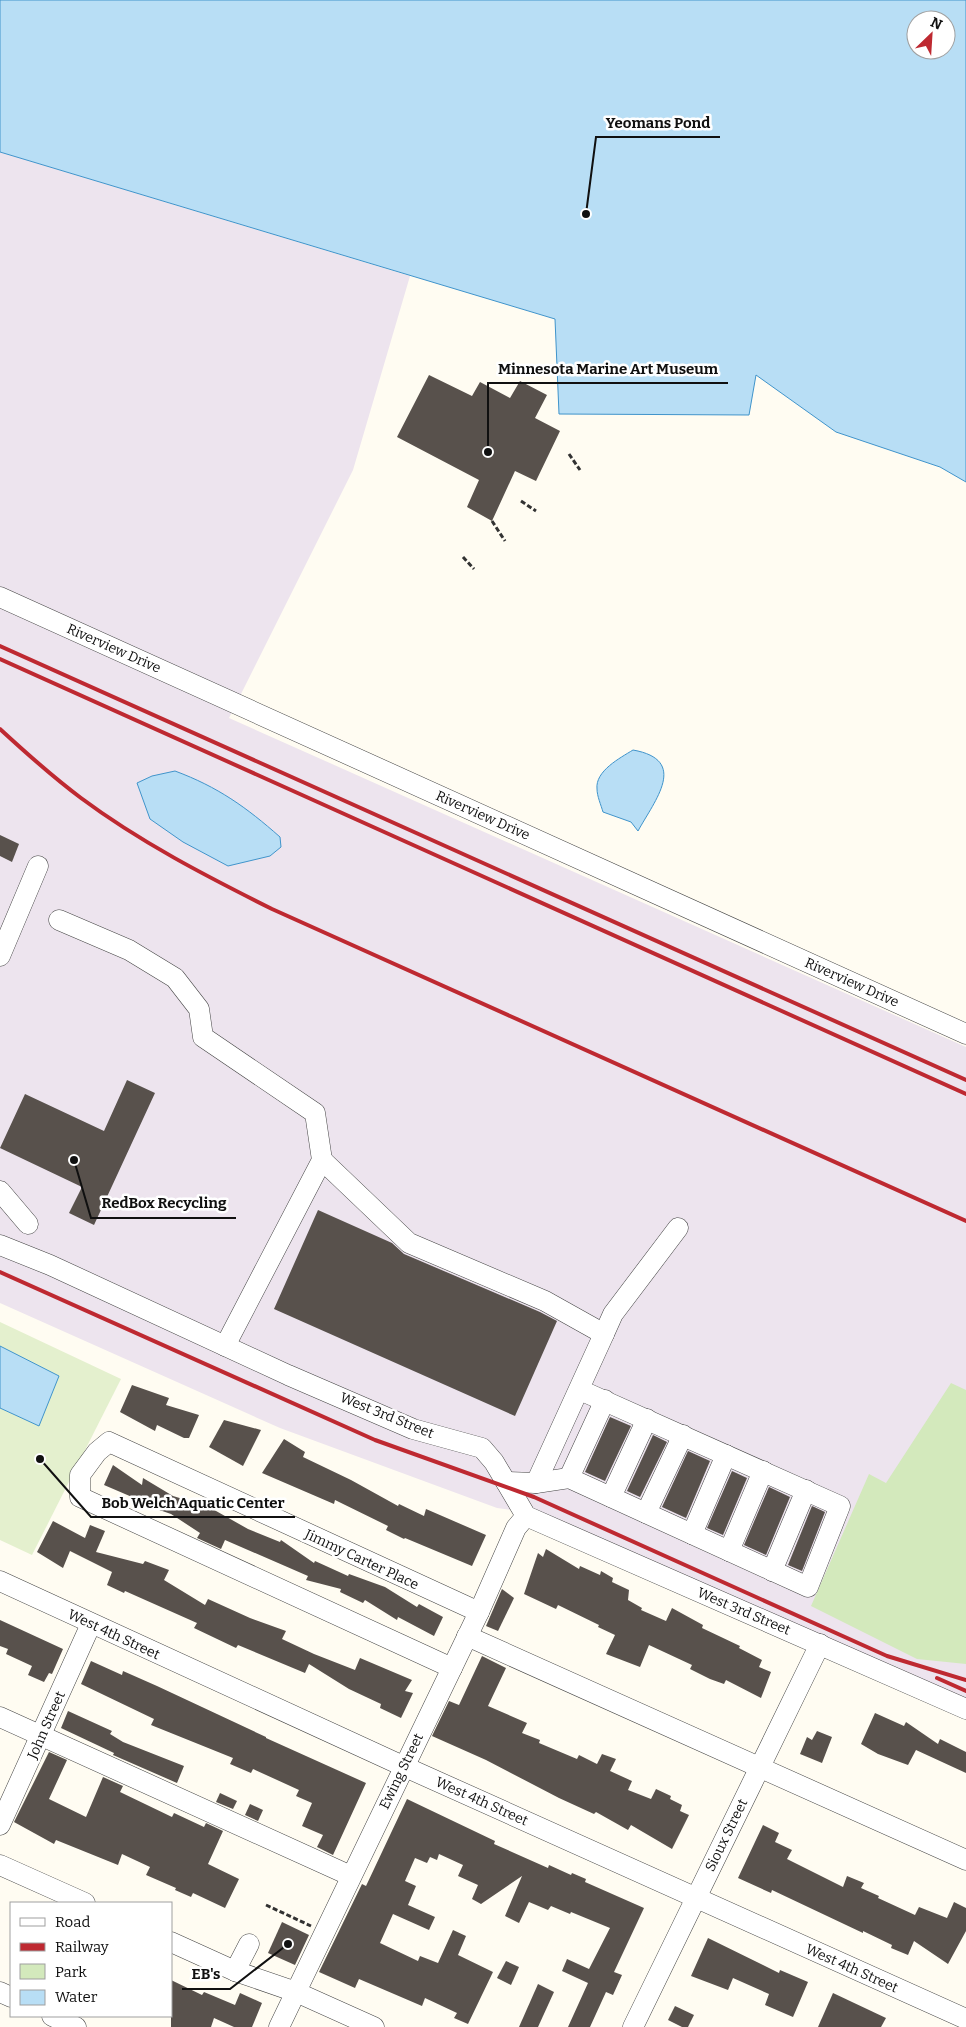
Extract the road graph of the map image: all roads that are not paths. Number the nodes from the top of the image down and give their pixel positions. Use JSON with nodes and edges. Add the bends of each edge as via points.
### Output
{"nodes":[{"id":1,"x":0,"y":597,"type":"edge"},
{"id":2,"x":38,"y":866,"type":"dead end"},
{"id":3,"x":59,"y":920,"type":"dead end"},
{"id":4,"x":0,"y":956,"type":"edge"},
{"id":5,"x":966,"y":1034,"type":"edge"},
{"id":6,"x":322,"y":1160,"type":"junction"},
{"id":7,"x":0,"y":1191,"type":"edge"},
{"id":8,"x":28,"y":1224,"type":"dead end"},
{"id":9,"x":678,"y":1228,"type":"dead end"},
{"id":10,"x":0,"y":1245,"type":"edge"},
{"id":11,"x":604,"y":1334,"type":"junction"},
{"id":12,"x":225,"y":1346,"type":"junction"},
{"id":13,"x":580,"y":1390,"type":"junction"},
{"id":14,"x":605,"y":1400,"type":"junction"},
{"id":15,"x":647,"y":1419,"type":"junction"},
{"id":16,"x":683,"y":1435,"type":"junction"},
{"id":17,"x":726,"y":1455,"type":"junction"},
{"id":18,"x":763,"y":1471,"type":"junction"},
{"id":19,"x":569,"y":1478,"type":"junction"},
{"id":20,"x":506,"y":1482,"type":"junction"},
{"id":21,"x":536,"y":1483,"type":"junction"},
{"id":22,"x":806,"y":1490,"type":"junction"},
{"id":23,"x":611,"y":1497,"type":"junction"},
{"id":24,"x":646,"y":1513,"type":"junction"},
{"id":25,"x":526,"y":1516,"type":"junction"},
{"id":26,"x":692,"y":1534,"type":"junction"},
{"id":27,"x":729,"y":1551,"type":"junction"},
{"id":28,"x":772,"y":1571,"type":"junction"},
{"id":29,"x":0,"y":1581,"type":"edge"},
{"id":30,"x":479,"y":1612,"type":"junction"},
{"id":31,"x":91,"y":1624,"type":"junction"},
{"id":32,"x":467,"y":1636,"type":"junction"},
{"id":33,"x":820,"y":1644,"type":"junction"},
{"id":34,"x":452,"y":1668,"type":"junction"},
{"id":35,"x":966,"y":1710,"type":"edge"},
{"id":36,"x":0,"y":1717,"type":"edge"},
{"id":37,"x":41,"y":1736,"type":"junction"},
{"id":38,"x":403,"y":1766,"type":"junction"},
{"id":39,"x":759,"y":1768,"type":"junction"},
{"id":40,"x":0,"y":1825,"type":"edge"},
{"id":41,"x":966,"y":1860,"type":"edge"},
{"id":42,"x":0,"y":1865,"type":"edge"},
{"id":43,"x":351,"y":1876,"type":"junction"},
{"id":44,"x":696,"y":1897,"type":"junction"},
{"id":45,"x":83,"y":1902,"type":"edge"},
{"id":46,"x":172,"y":1942,"type":"edge"},
{"id":47,"x":249,"y":1944,"type":"dead end"},
{"id":48,"x":235,"y":1971,"type":"junction"},
{"id":49,"x":296,"y":1992,"type":"junction"},
{"id":50,"x":54,"y":2017,"type":"edge"},
{"id":51,"x":964,"y":2019,"type":"edge"},
{"id":52,"x":76,"y":2027,"type":"edge"},
{"id":53,"x":279,"y":2027,"type":"edge"},
{"id":54,"x":374,"y":2027,"type":"edge"},
{"id":55,"x":633,"y":2027,"type":"edge"}],
"edges":[{"from":1,"to":5,"type":"street","name":"Riverview Drive"},
{"from":2,"to":4,"type":"street"},
{"from":3,"to":6,"type":"street","via":[[129,950],[175,978],[199,1009],[203,1037],[315,1113]]},
{"from":6,"to":11,"type":"street","via":[[409,1243],[545,1300]]},
{"from":6,"to":12,"type":"street"},
{"from":7,"to":8,"type":"street"},
{"from":9,"to":11,"type":"street","via":[[614,1314]]},
{"from":10,"to":12,"type":"street","name":"West 3rd Street","via":[[50,1264]]},
{"from":11,"to":13,"type":"street"},
{"from":12,"to":20,"type":"street","name":"West 3rd Street","via":[[413,1429],[482,1448]]},
{"from":13,"to":14,"type":"street"},
{"from":13,"to":21,"type":"street"},
{"from":14,"to":15,"type":"street"},
{"from":14,"to":19,"type":"street"},
{"from":15,"to":16,"type":"street"},
{"from":15,"to":23,"type":"street"},
{"from":16,"to":17,"type":"street"},
{"from":16,"to":24,"type":"street"},
{"from":17,"to":18,"type":"street"},
{"from":17,"to":26,"type":"street"},
{"from":18,"to":22,"type":"street"},
{"from":18,"to":27,"type":"street"},
{"from":19,"to":21,"type":"street"},
{"from":19,"to":23,"type":"street"},
{"from":20,"to":21,"type":"street"},
{"from":20,"to":25,"type":"street","name":"West 3rd Street"},
{"from":22,"to":28,"type":"street"},
{"from":22,"to":28,"type":"street","via":[[840,1506],[808,1587]]},
{"from":23,"to":24,"type":"street"},
{"from":24,"to":26,"type":"street"},
{"from":25,"to":30,"type":"street","name":"Ewing Street","via":[[516,1528]]},
{"from":25,"to":33,"type":"street","name":"West 3rd Street"},
{"from":26,"to":27,"type":"street"},
{"from":27,"to":28,"type":"street"},
{"from":29,"to":31,"type":"street","name":"West 4th Street"},
{"from":30,"to":32,"type":"street","name":"Ewing Street"},
{"from":30,"to":34,"type":"street","name":"Jimmy Carter Place","via":[[109,1442],[80,1475],[80,1497]]},
{"from":31,"to":37,"type":"street","name":"John Street"},
{"from":31,"to":38,"type":"street","name":"West 4th Street"},
{"from":32,"to":34,"type":"street","name":"Ewing Street"},
{"from":32,"to":39,"type":"street"},
{"from":33,"to":35,"type":"street","name":"West 3rd Street"},
{"from":33,"to":39,"type":"street","name":"Sioux Street"},
{"from":34,"to":38,"type":"street","name":"Ewing Street"},
{"from":36,"to":37,"type":"street"},
{"from":37,"to":40,"type":"street","name":"John Street"},
{"from":37,"to":43,"type":"street"},
{"from":38,"to":43,"type":"street","name":"Ewing Street"},
{"from":38,"to":44,"type":"street","name":"West 4th Street"},
{"from":39,"to":41,"type":"street"},
{"from":39,"to":44,"type":"street","name":"Sioux Street"},
{"from":42,"to":45,"type":"street"},
{"from":43,"to":49,"type":"street","name":"Ewing Street"},
{"from":44,"to":51,"type":"street","name":"West 4th Street"},
{"from":44,"to":55,"type":"street","name":"Sioux Street"},
{"from":46,"to":48,"type":"street"},
{"from":47,"to":48,"type":"street"},
{"from":48,"to":49,"type":"street"},
{"from":49,"to":53,"type":"street","name":"Ewing Street"},
{"from":49,"to":54,"type":"street"},
{"from":50,"to":52,"type":"street"}]}
